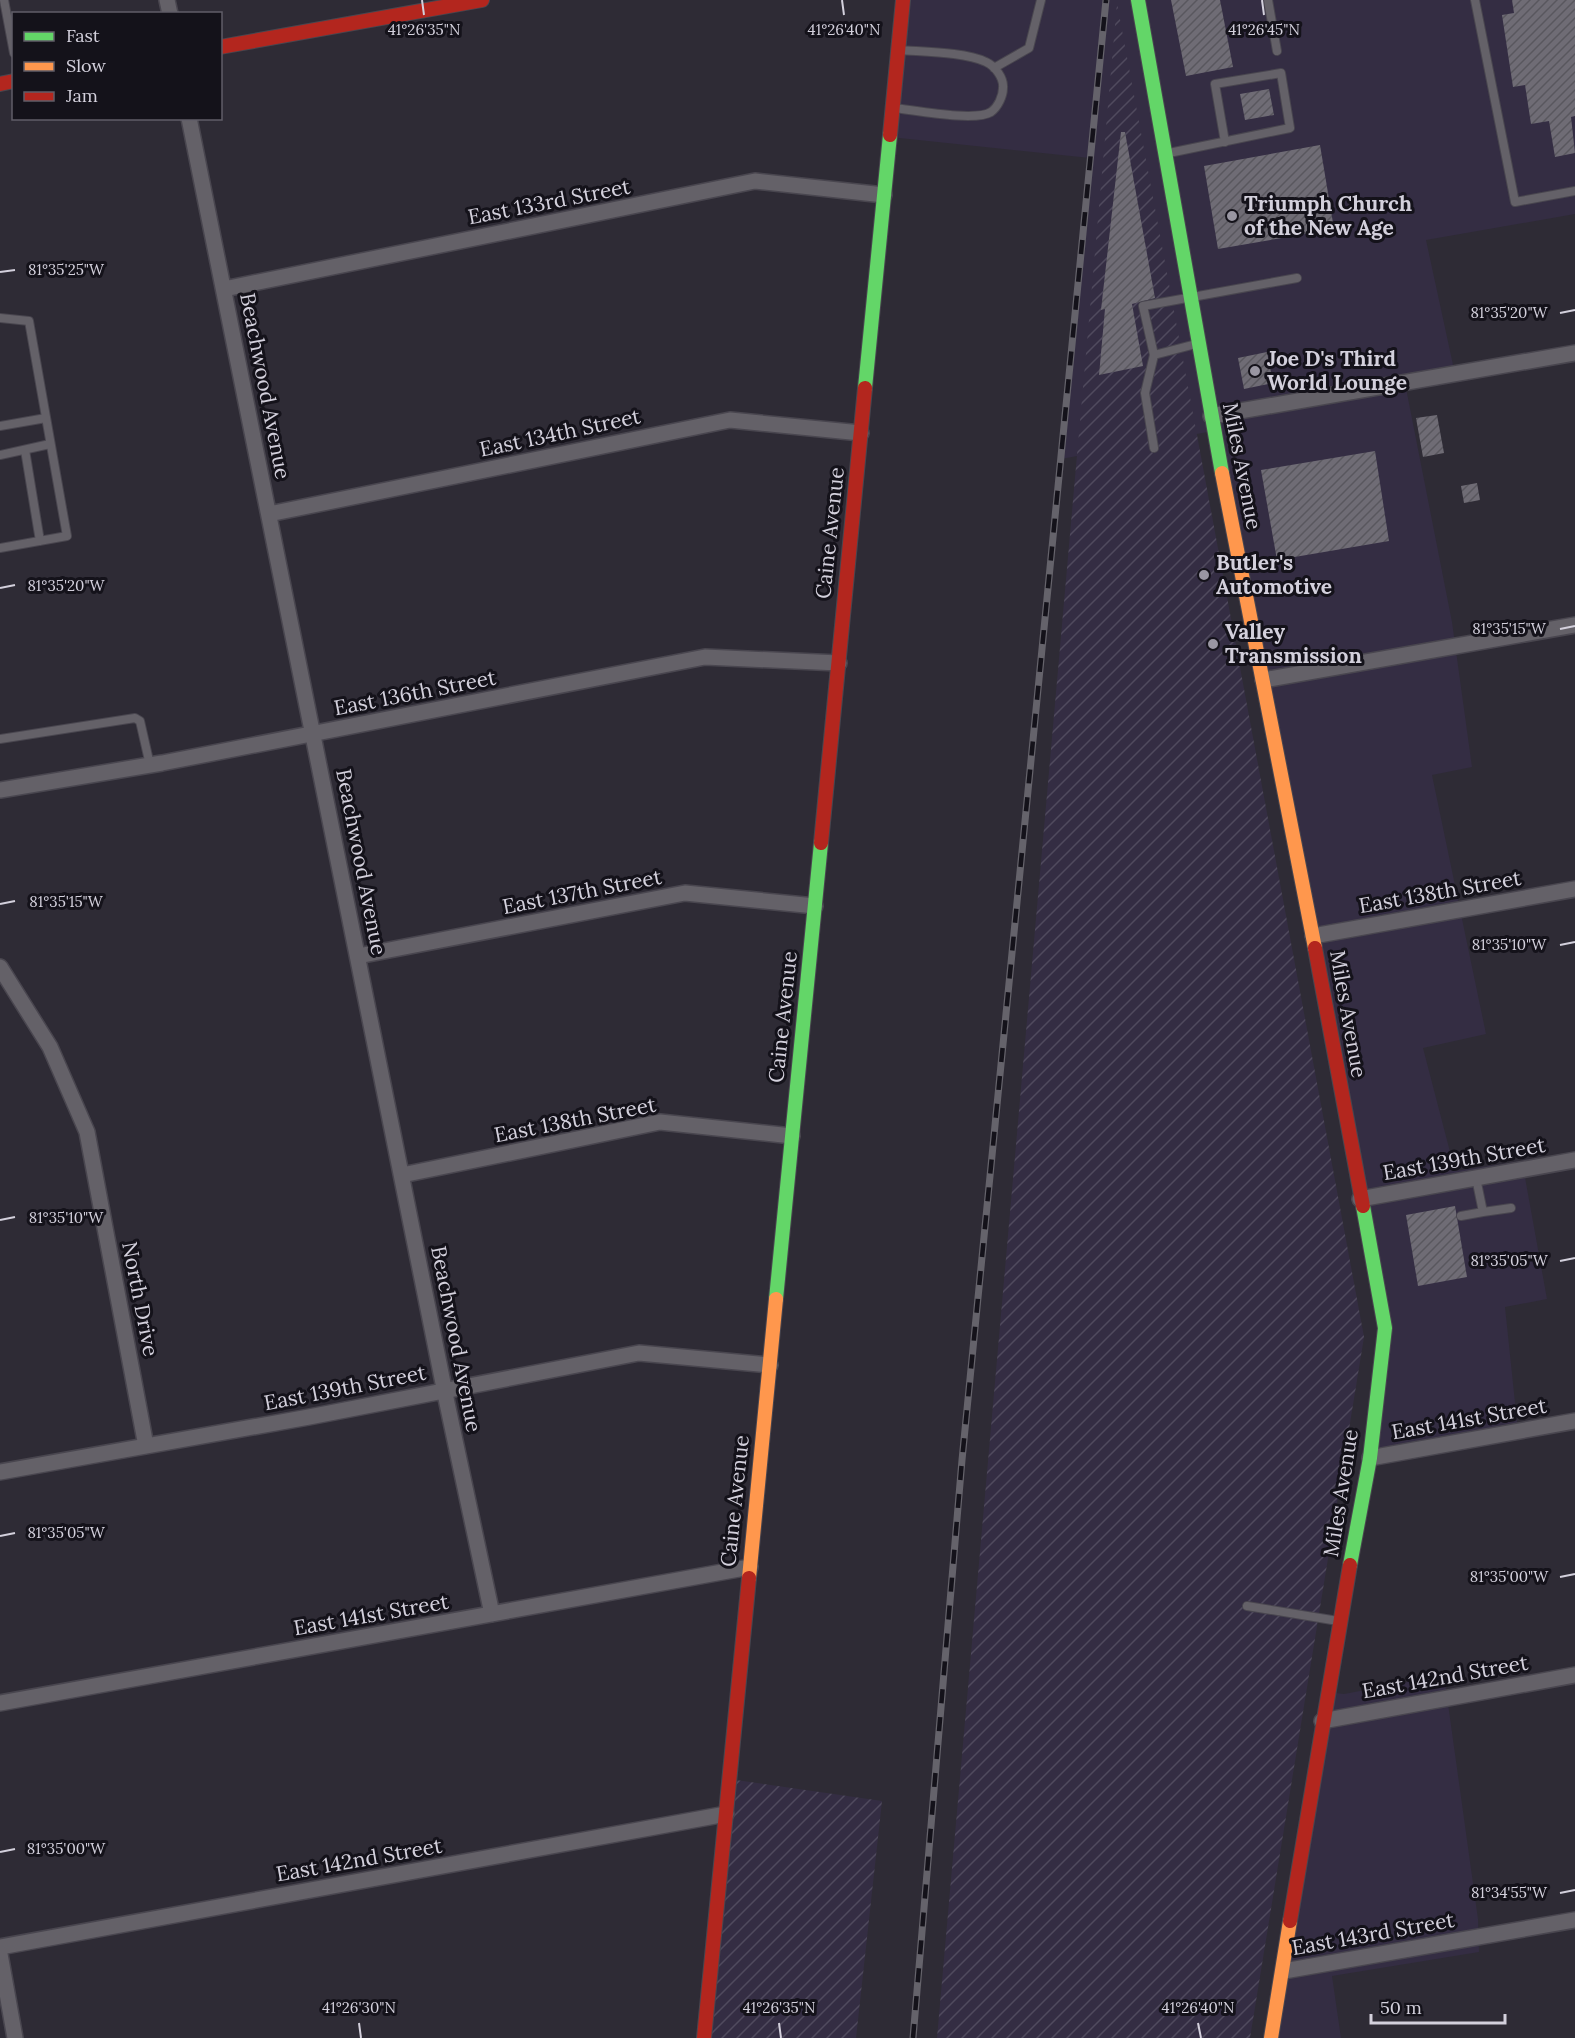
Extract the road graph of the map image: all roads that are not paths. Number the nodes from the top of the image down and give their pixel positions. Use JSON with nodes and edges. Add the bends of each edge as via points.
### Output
{"nodes":[{"id":1,"x":4,"y":0,"type":"edge"},
{"id":2,"x":903,"y":0,"type":"edge"},
{"id":3,"x":1041,"y":0,"type":"edge"},
{"id":4,"x":1138,"y":0,"type":"edge"},
{"id":5,"x":1268,"y":0,"type":"edge"},
{"id":6,"x":1475,"y":0,"type":"edge"},
{"id":7,"x":471,"y":1,"type":"edge"},
{"id":8,"x":3,"y":11,"type":"edge"},
{"id":9,"x":12,"y":45,"type":"edge"},
{"id":10,"x":222,"y":47,"type":"edge"},
{"id":11,"x":898,"y":49,"type":"junction"},
{"id":12,"x":1277,"y":51,"type":"dead end"},
{"id":13,"x":994,"y":68,"type":"junction"},
{"id":14,"x":893,"y":108,"type":"junction"},
{"id":15,"x":189,"y":120,"type":"edge"},
{"id":16,"x":1225,"y":142,"type":"junction"},
{"id":17,"x":1165,"y":154,"type":"junction"},
{"id":18,"x":1575,"y":191,"type":"edge"},
{"id":19,"x":884,"y":195,"type":"junction"},
{"id":20,"x":1297,"y":278,"type":"dead end"},
{"id":21,"x":224,"y":289,"type":"junction"},
{"id":22,"x":1190,"y":297,"type":"junction"},
{"id":23,"x":0,"y":318,"type":"edge"},
{"id":24,"x":1198,"y":343,"type":"junction"},
{"id":25,"x":1575,"y":353,"type":"edge"},
{"id":26,"x":1154,"y":355,"type":"junction"},
{"id":27,"x":1211,"y":416,"type":"junction"},
{"id":28,"x":46,"y":418,"type":"junction"},
{"id":29,"x":0,"y":426,"type":"edge"},
{"id":30,"x":861,"y":433,"type":"junction"},
{"id":31,"x":51,"y":444,"type":"junction"},
{"id":32,"x":1154,"y":448,"type":"dead end"},
{"id":33,"x":25,"y":450,"type":"junction"},
{"id":34,"x":0,"y":455,"type":"edge"},
{"id":35,"x":269,"y":514,"type":"junction"},
{"id":36,"x":40,"y":541,"type":"junction"},
{"id":37,"x":0,"y":548,"type":"edge"},
{"id":38,"x":1575,"y":625,"type":"edge"},
{"id":39,"x":838,"y":663,"type":"junction"},
{"id":40,"x":1263,"y":680,"type":"junction"},
{"id":41,"x":315,"y":734,"type":"junction"},
{"id":42,"x":0,"y":739,"type":"edge"},
{"id":43,"x":150,"y":765,"type":"junction"},
{"id":44,"x":0,"y":790,"type":"edge"},
{"id":45,"x":1575,"y":888,"type":"edge"},
{"id":46,"x":815,"y":906,"type":"junction"},
{"id":47,"x":1313,"y":936,"type":"junction"},
{"id":48,"x":358,"y":956,"type":"junction"},
{"id":49,"x":0,"y":968,"type":"edge"},
{"id":50,"x":792,"y":1136,"type":"junction"},
{"id":51,"x":1575,"y":1160,"type":"edge"},
{"id":52,"x":402,"y":1175,"type":"junction"},
{"id":53,"x":1476,"y":1178,"type":"junction"},
{"id":54,"x":1360,"y":1199,"type":"junction"},
{"id":55,"x":1511,"y":1208,"type":"dead end"},
{"id":56,"x":1483,"y":1212,"type":"junction"},
{"id":57,"x":1461,"y":1216,"type":"dead end"},
{"id":58,"x":770,"y":1365,"type":"junction"},
{"id":59,"x":444,"y":1391,"type":"junction"},
{"id":60,"x":1575,"y":1421,"type":"edge"},
{"id":61,"x":146,"y":1446,"type":"junction"},
{"id":62,"x":1370,"y":1458,"type":"junction"},
{"id":63,"x":0,"y":1472,"type":"edge"},
{"id":64,"x":750,"y":1567,"type":"junction"},
{"id":65,"x":1247,"y":1606,"type":"dead end"},
{"id":66,"x":492,"y":1614,"type":"junction"},
{"id":67,"x":1340,"y":1621,"type":"junction"},
{"id":68,"x":1575,"y":1675,"type":"edge"},
{"id":69,"x":0,"y":1703,"type":"edge"},
{"id":70,"x":1322,"y":1721,"type":"junction"},
{"id":71,"x":726,"y":1814,"type":"junction"},
{"id":72,"x":1575,"y":1920,"type":"edge"},
{"id":73,"x":0,"y":1947,"type":"edge"},
{"id":74,"x":0,"y":1954,"type":"edge"},
{"id":75,"x":1284,"y":1971,"type":"junction"},
{"id":76,"x":15,"y":2038,"type":"edge"},
{"id":77,"x":704,"y":2038,"type":"edge"},
{"id":78,"x":1271,"y":2038,"type":"edge"}],
"edges":[{"from":1,"to":8,"type":"lane"},
{"from":2,"to":11,"type":"street","name":"Caine Avenue"},
{"from":3,"to":13,"type":"lane","via":[[1029,48]]},
{"from":4,"to":17,"type":"street","name":"Miles Avenue"},
{"from":5,"to":12,"type":"lane"},
{"from":6,"to":18,"type":"lane","via":[[1515,202]]},
{"from":7,"to":10,"type":"street"},
{"from":8,"to":9,"type":"lane"},
{"from":11,"to":13,"type":"lane","via":[[976,58]]},
{"from":11,"to":14,"type":"street","name":"Caine Avenue"},
{"from":13,"to":14,"type":"lane","via":[[1004,86],[1001,99],[991,112],[974,115]]},
{"from":14,"to":19,"type":"street","name":"Caine Avenue"},
{"from":15,"to":21,"type":"street","name":"Beachwood Avenue"},
{"from":16,"to":16,"type":"lane","via":[[1290,128],[1281,73],[1215,84]]},
{"from":16,"to":17,"type":"lane"},
{"from":17,"to":22,"type":"street","name":"Miles Avenue"},
{"from":19,"to":21,"type":"street","name":"East 133rd Street","via":[[755,181]]},
{"from":19,"to":30,"type":"street","name":"Caine Avenue"},
{"from":20,"to":22,"type":"lane"},
{"from":21,"to":35,"type":"street","name":"Beachwood Avenue"},
{"from":22,"to":24,"type":"street","name":"Miles Avenue"},
{"from":22,"to":26,"type":"lane","via":[[1143,306]]},
{"from":23,"to":28,"type":"lane","via":[[29,321]]},
{"from":24,"to":26,"type":"lane"},
{"from":24,"to":27,"type":"street","name":"Miles Avenue"},
{"from":25,"to":27,"type":"street"},
{"from":26,"to":32,"type":"lane","via":[[1145,393]]},
{"from":27,"to":40,"type":"street","name":"Miles Avenue"},
{"from":28,"to":29,"type":"lane"},
{"from":28,"to":31,"type":"lane"},
{"from":30,"to":35,"type":"street","name":"East 134th Street","via":[[730,420]]},
{"from":30,"to":39,"type":"street","name":"Caine Avenue"},
{"from":31,"to":33,"type":"lane"},
{"from":31,"to":36,"type":"lane","via":[[67,536]]},
{"from":33,"to":34,"type":"lane"},
{"from":33,"to":36,"type":"lane"},
{"from":35,"to":41,"type":"street","name":"Beachwood Avenue"},
{"from":36,"to":37,"type":"lane"},
{"from":38,"to":40,"type":"street"},
{"from":39,"to":41,"type":"street","name":"East 136th Street","via":[[705,657]]},
{"from":39,"to":46,"type":"street","name":"Caine Avenue"},
{"from":40,"to":47,"type":"street","name":"Miles Avenue"},
{"from":41,"to":43,"type":"street","name":"East 136th Street"},
{"from":41,"to":48,"type":"street","name":"Beachwood Avenue"},
{"from":42,"to":43,"type":"lane","via":[[135,718],[140,721]]},
{"from":43,"to":44,"type":"street","name":"East 136th Street"},
{"from":45,"to":47,"type":"street","name":"East 138th Street"},
{"from":46,"to":48,"type":"street","name":"East 137th Street","via":[[685,893]]},
{"from":46,"to":50,"type":"street","name":"Caine Avenue"},
{"from":47,"to":54,"type":"street","name":"Miles Avenue"},
{"from":48,"to":52,"type":"street","name":"Beachwood Avenue"},
{"from":49,"to":61,"type":"street","name":"North Drive","via":[[50,1047],[87,1132]]},
{"from":50,"to":52,"type":"street","name":"East 138th Street","via":[[660,1122]]},
{"from":50,"to":58,"type":"street","name":"Caine Avenue"},
{"from":51,"to":53,"type":"street","name":"East 139th Street"},
{"from":52,"to":59,"type":"street","name":"Beachwood Avenue"},
{"from":53,"to":54,"type":"street","name":"East 139th Street"},
{"from":53,"to":56,"type":"lane"},
{"from":54,"to":62,"type":"street","name":"Miles Avenue","via":[[1385,1328]]},
{"from":55,"to":56,"type":"lane"},
{"from":56,"to":57,"type":"lane"},
{"from":58,"to":59,"type":"street","name":"East 139th Street","via":[[639,1353]]},
{"from":58,"to":64,"type":"street","name":"Caine Avenue"},
{"from":59,"to":61,"type":"street","name":"East 139th Street"},
{"from":59,"to":66,"type":"street","name":"Beachwood Avenue"},
{"from":60,"to":62,"type":"street","name":"East 141st Street"},
{"from":61,"to":63,"type":"street","name":"East 139th Street"},
{"from":62,"to":67,"type":"street","name":"Miles Avenue"},
{"from":64,"to":66,"type":"street","name":"East 141st Street"},
{"from":64,"to":71,"type":"street","name":"Caine Avenue"},
{"from":65,"to":67,"type":"lane"},
{"from":66,"to":69,"type":"street","name":"East 141st Street"},
{"from":67,"to":70,"type":"street","name":"Miles Avenue"},
{"from":68,"to":70,"type":"street","name":"East 142nd Street"},
{"from":70,"to":75,"type":"street","name":"Miles Avenue"},
{"from":71,"to":73,"type":"street","name":"East 142nd Street"},
{"from":71,"to":77,"type":"street","name":"Caine Avenue"},
{"from":72,"to":75,"type":"street","name":"East 143rd Street"},
{"from":74,"to":76,"type":"street"},
{"from":75,"to":78,"type":"street","name":"Miles Avenue"}]}
